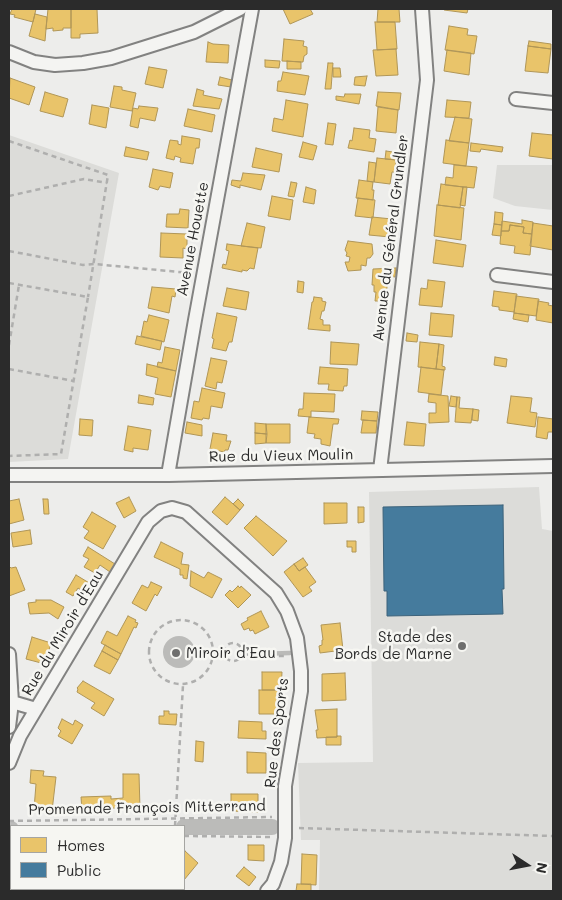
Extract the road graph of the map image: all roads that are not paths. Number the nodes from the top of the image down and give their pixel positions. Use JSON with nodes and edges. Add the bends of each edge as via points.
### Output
{"nodes":[{"id":1,"x":240,"y":9,"type":"edge"},
{"id":2,"x":252,"y":9,"type":"edge"},
{"id":3,"x":422,"y":9,"type":"edge"},
{"id":4,"x":9,"y":52,"type":"edge"},
{"id":5,"x":516,"y":99,"type":"dead end"},
{"id":6,"x":553,"y":104,"type":"edge"},
{"id":7,"x":497,"y":275,"type":"dead end"},
{"id":8,"x":553,"y":282,"type":"edge"},
{"id":9,"x":553,"y":466,"type":"edge"},
{"id":10,"x":380,"y":470,"type":"junction"},
{"id":11,"x":9,"y":475,"type":"edge"},
{"id":12,"x":168,"y":475,"type":"junction"},
{"id":13,"x":148,"y":522,"type":"joint"},
{"id":14,"x":9,"y":654,"type":"edge"},
{"id":15,"x":12,"y":702,"type":"junction"},
{"id":16,"x":36,"y":709,"type":"junction"},
{"id":17,"x":9,"y":727,"type":"edge"},
{"id":18,"x":9,"y":763,"type":"edge"},
{"id":19,"x":267,"y":891,"type":"edge"}],
"edges":[{"from":1,"to":4,"type":"street","via":[[194,32],[111,58],[55,65],[34,62]]},
{"from":2,"to":12,"type":"street","name":"Avenue Houette"},
{"from":3,"to":10,"type":"street","name":"Avenue du Général Grundler","via":[[427,80]]},
{"from":5,"to":6,"type":"street"},
{"from":7,"to":8,"type":"street"},
{"from":9,"to":10,"type":"street","name":"Rue du Vieux Moulin"},
{"from":10,"to":12,"type":"street","name":"Rue du Vieux Moulin"},
{"from":11,"to":12,"type":"street","name":"Rue du Vieux Moulin"},
{"from":13,"to":16,"type":"street","name":"Rue du Miroir d'Eau"},
{"from":13,"to":19,"type":"street","name":"Rue des Sports","via":[[160,511],[172,508],[186,512],[276,594],[287,611],[297,638],[301,691],[285,786],[282,862]]},
{"from":14,"to":15,"type":"street"},
{"from":15,"to":16,"type":"street"},
{"from":15,"to":17,"type":"street"},
{"from":16,"to":18,"type":"street","name":"Rue du Miroir d'Eau"}]}
